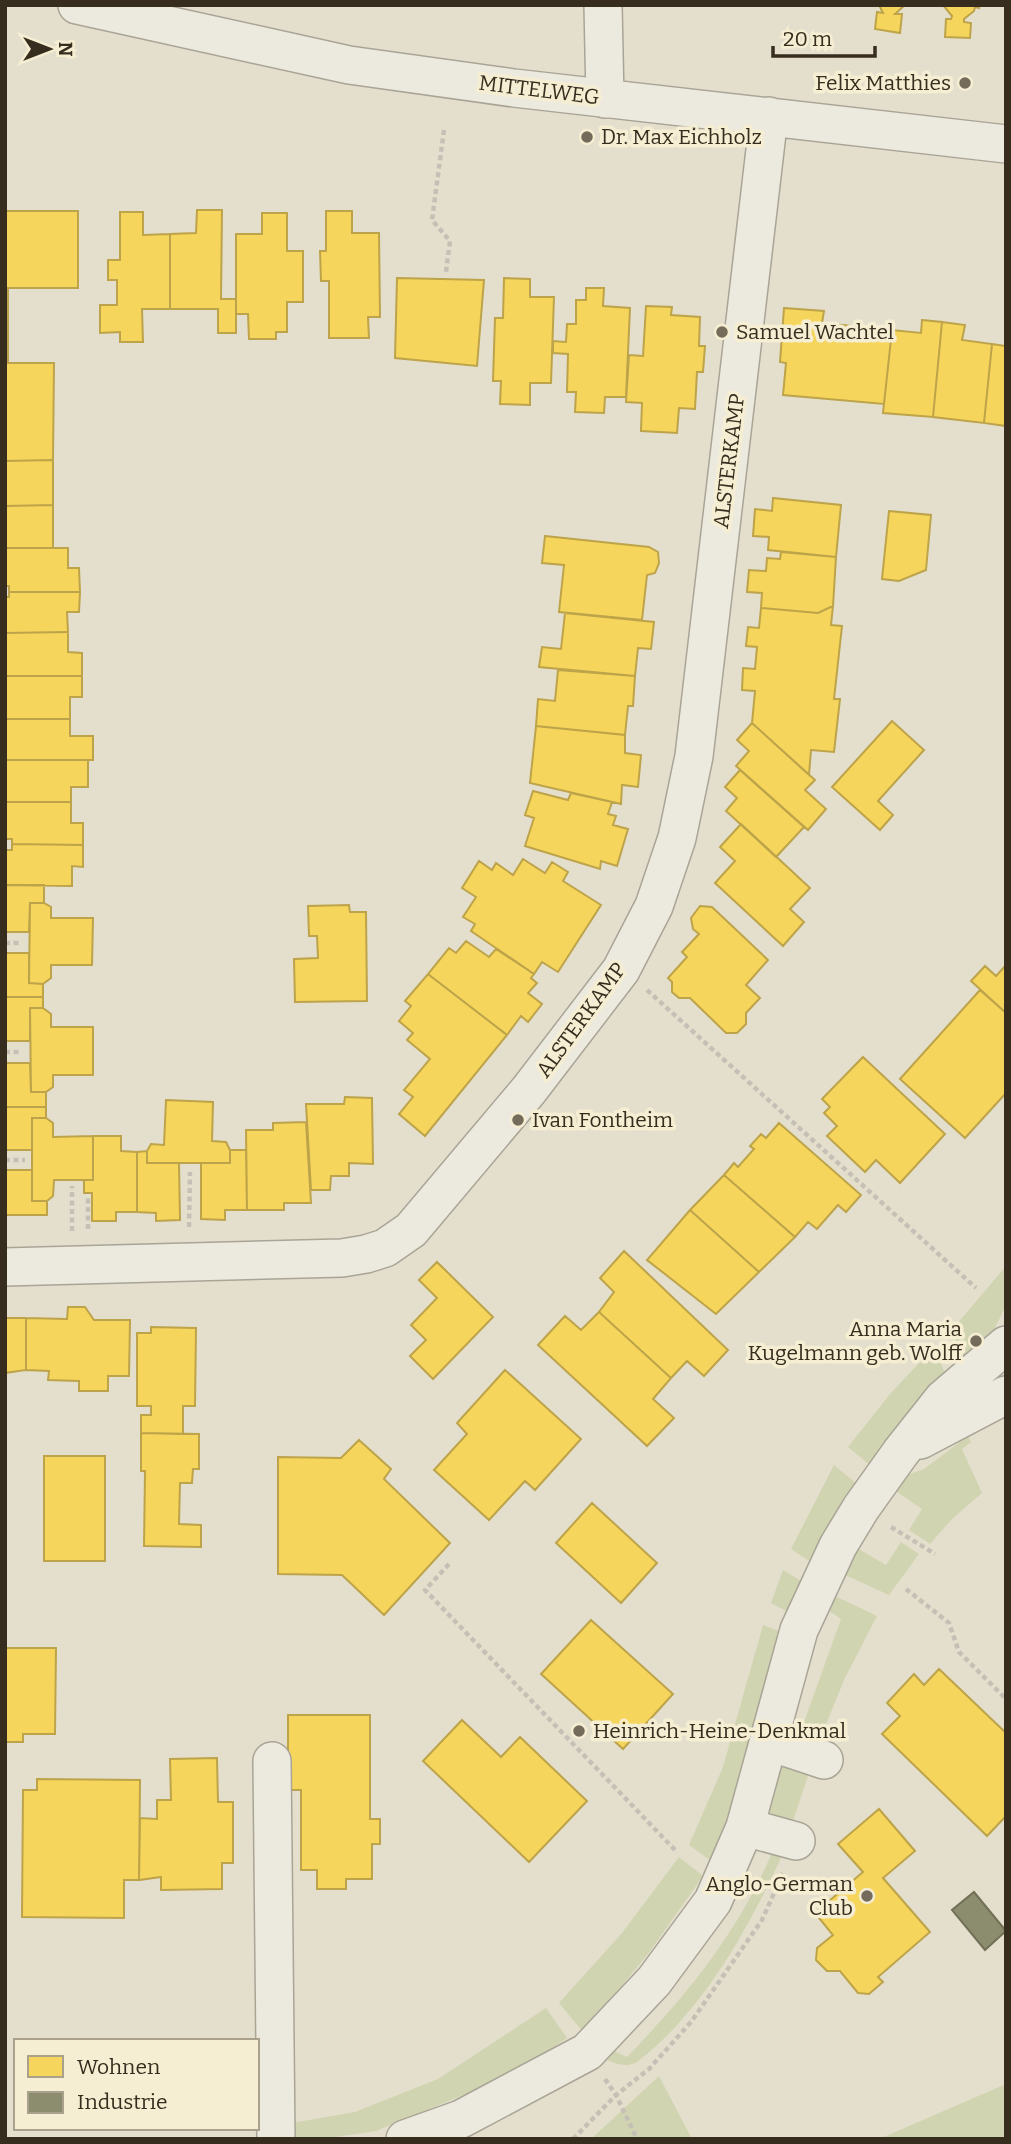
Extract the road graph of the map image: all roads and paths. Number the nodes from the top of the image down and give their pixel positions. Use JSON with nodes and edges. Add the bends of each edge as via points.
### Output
{"nodes":[{"id":1,"x":77,"y":5,"type":"edge"},
{"id":2,"x":603,"y":5,"type":"edge"},
{"id":3,"x":605,"y":99,"type":"junction"},
{"id":4,"x":769,"y":116,"type":"junction"},
{"id":5,"x":444,"y":130,"type":"dead end"},
{"id":6,"x":1006,"y":144,"type":"edge"},
{"id":7,"x":446,"y":272,"type":"dead end"},
{"id":8,"x":5,"y":943,"type":"edge"},
{"id":9,"x":20,"y":943,"type":"dead end"},
{"id":10,"x":638,"y":982,"type":"dead end"},
{"id":11,"x":5,"y":1052,"type":"edge"},
{"id":12,"x":22,"y":1052,"type":"dead end"},
{"id":13,"x":5,"y":1160,"type":"edge"},
{"id":14,"x":25,"y":1160,"type":"dead end"},
{"id":15,"x":190,"y":1171,"type":"dead end"},
{"id":16,"x":72,"y":1186,"type":"dead end"},
{"id":17,"x":88,"y":1198,"type":"dead end"},
{"id":18,"x":189,"y":1227,"type":"dead end"},
{"id":19,"x":72,"y":1233,"type":"dead end"},
{"id":20,"x":88,"y":1233,"type":"dead end"},
{"id":21,"x":5,"y":1266,"type":"edge"},
{"id":22,"x":976,"y":1288,"type":"dead end"},
{"id":23,"x":1006,"y":1345,"type":"edge"},
{"id":24,"x":1006,"y":1395,"type":"edge"},
{"id":25,"x":901,"y":1451,"type":"junction"},
{"id":26,"x":860,"y":1508,"type":"junction"},
{"id":27,"x":935,"y":1554,"type":"dead end"},
{"id":28,"x":449,"y":1564,"type":"dead end"},
{"id":29,"x":906,"y":1589,"type":"dead end"},
{"id":30,"x":1006,"y":1699,"type":"edge"},
{"id":31,"x":770,"y":1742,"type":"junction"},
{"id":32,"x":824,"y":1760,"type":"dead end"},
{"id":33,"x":272,"y":1761,"type":"dead end"},
{"id":34,"x":745,"y":1827,"type":"junction"},
{"id":35,"x":796,"y":1841,"type":"joint"},
{"id":36,"x":676,"y":1851,"type":"dead end"},
{"id":37,"x":587,"y":2052,"type":"junction"},
{"id":38,"x":616,"y":2095,"type":"junction"},
{"id":39,"x":276,"y":2139,"type":"edge"},
{"id":40,"x":405,"y":2139,"type":"edge"},
{"id":41,"x":573,"y":2139,"type":"edge"},
{"id":42,"x":637,"y":2139,"type":"edge"}],
"edges":[{"from":1,"to":3,"type":"street","name":"MITTELWEG","via":[[349,65]]},
{"from":2,"to":3,"type":"street"},
{"from":3,"to":4,"type":"street","name":"MITTELWEG"},
{"from":4,"to":6,"type":"street","name":"MITTELWEG"},
{"from":4,"to":21,"type":"street","name":"ALSTERKAMP","via":[[694,756],[677,838],[654,906],[621,970],[529,1090],[411,1230],[385,1248],[342,1258]]},
{"from":5,"to":7,"type":"path","via":[[432,220],[450,241]]},
{"from":8,"to":9,"type":"path"},
{"from":10,"to":22,"type":"path"},
{"from":11,"to":12,"type":"path"},
{"from":13,"to":14,"type":"path"},
{"from":15,"to":18,"type":"path"},
{"from":16,"to":19,"type":"path"},
{"from":17,"to":20,"type":"path"},
{"from":23,"to":25,"type":"street","via":[[943,1399]]},
{"from":24,"to":25,"type":"street"},
{"from":25,"to":26,"type":"street"},
{"from":26,"to":27,"type":"path"},
{"from":26,"to":31,"type":"street","via":[[799,1630]]},
{"from":28,"to":36,"type":"path","via":[[425,1590]]},
{"from":29,"to":30,"type":"path","via":[[949,1623],[959,1652]]},
{"from":31,"to":32,"type":"street"},
{"from":31,"to":34,"type":"street"},
{"from":33,"to":39,"type":"street"},
{"from":34,"to":35,"type":"street"},
{"from":34,"to":37,"type":"street","via":[[713,1901],[654,1981]]},
{"from":35,"to":38,"type":"path","via":[[762,1920],[717,1986],[669,2048]]},
{"from":37,"to":38,"type":"path"},
{"from":37,"to":40,"type":"street","via":[[461,2119]]},
{"from":38,"to":41,"type":"path"},
{"from":38,"to":42,"type":"path"}]}
